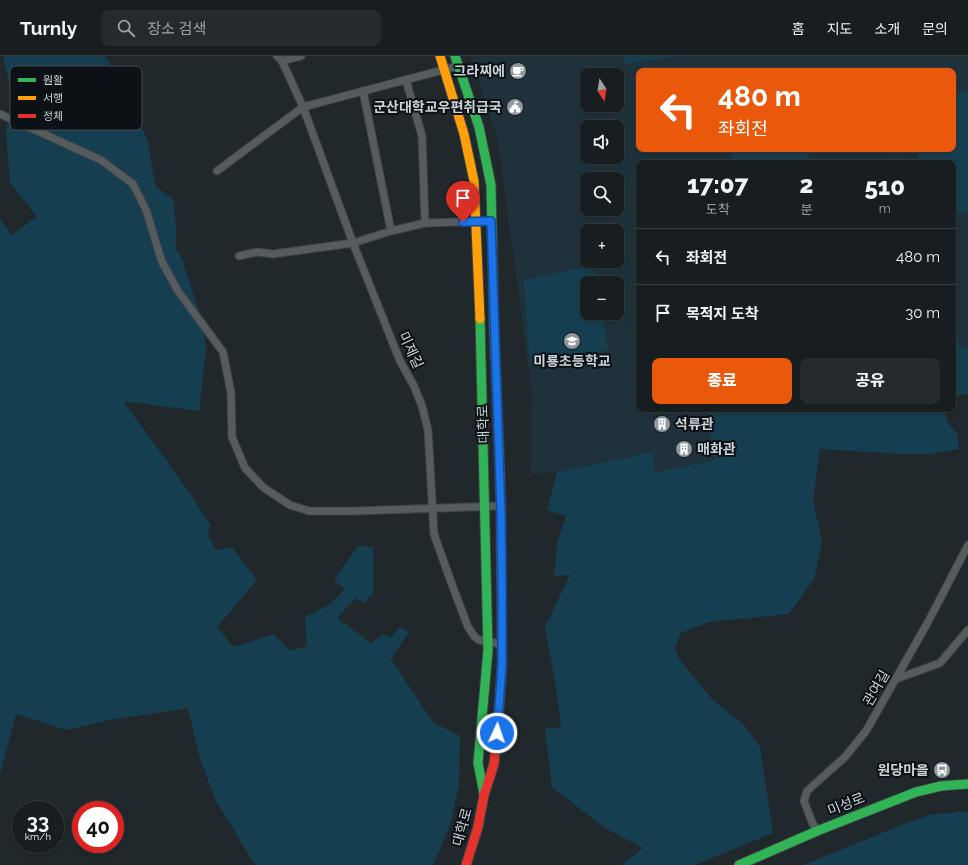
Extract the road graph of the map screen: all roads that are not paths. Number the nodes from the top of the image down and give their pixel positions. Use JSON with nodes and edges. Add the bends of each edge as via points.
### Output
{"nodes":[{"id":1,"x":301,"y":56,"type":"edge"},
{"id":2,"x":440,"y":56,"type":"edge"},
{"id":3,"x":455,"y":56,"type":"edge"},
{"id":4,"x":279,"y":59,"type":"edge"},
{"id":5,"x":458,"y":66,"type":"junction"},
{"id":6,"x":445,"y":70,"type":"junction"},
{"id":7,"x":406,"y":80,"type":"junction"},
{"id":8,"x":363,"y":91,"type":"junction"},
{"id":9,"x":303,"y":107,"type":"junction"},
{"id":10,"x":0,"y":114,"type":"edge"},
{"id":11,"x":10,"y":119,"type":"edge"},
{"id":12,"x":35,"y":130,"type":"edge"},
{"id":13,"x":217,"y":171,"type":"dead end"},
{"id":14,"x":491,"y":221,"type":"junction"},
{"id":15,"x":476,"y":222,"type":"junction"},
{"id":16,"x":425,"y":223,"type":"junction"},
{"id":17,"x":391,"y":232,"type":"junction"},
{"id":18,"x":353,"y":243,"type":"junction"},
{"id":19,"x":239,"y":256,"type":"dead end"},
{"id":20,"x":500,"y":506,"type":"junction"},
{"id":21,"x":484,"y":507,"type":"junction"},
{"id":22,"x":433,"y":508,"type":"junction"},
{"id":23,"x":968,"y":545,"type":"edge"},
{"id":24,"x":968,"y":630,"type":"edge"},
{"id":25,"x":487,"y":642,"type":"junction"},
{"id":26,"x":502,"y":644,"type":"junction"},
{"id":27,"x":896,"y":679,"type":"junction"},
{"id":28,"x":968,"y":784,"type":"edge"},
{"id":29,"x":484,"y":795,"type":"junction"},
{"id":30,"x":817,"y":831,"type":"junction"},
{"id":31,"x":466,"y":865,"type":"edge"},
{"id":32,"x":739,"y":865,"type":"edge"}],
"edges":[{"from":1,"to":4,"type":"street"},
{"from":2,"to":6,"type":"street","name":"대학로"},
{"from":3,"to":5,"type":"street","name":"대학로"},
{"from":4,"to":9,"type":"street","name":"미제길"},
{"from":5,"to":6,"type":"street"},
{"from":5,"to":14,"type":"street","name":"대학로","via":[[479,127],[486,157],[491,185]]},
{"from":6,"to":7,"type":"street"},
{"from":6,"to":15,"type":"street","name":"대학로","via":[[471,160]]},
{"from":7,"to":8,"type":"street"},
{"from":7,"to":16,"type":"street","via":[[422,136]]},
{"from":8,"to":9,"type":"street"},
{"from":8,"to":17,"type":"street"},
{"from":9,"to":13,"type":"street"},
{"from":9,"to":18,"type":"street","name":"미제길"},
{"from":10,"to":11,"type":"street"},
{"from":12,"to":22,"type":"street","via":[[101,160],[133,184],[146,210],[162,262],[178,291],[223,352],[231,393],[232,436],[245,468],[264,488],[290,505],[309,510]]},
{"from":14,"to":15,"type":"street"},
{"from":14,"to":20,"type":"street","name":"대학로"},
{"from":15,"to":16,"type":"street"},
{"from":15,"to":21,"type":"street","name":"대학로"},
{"from":16,"to":17,"type":"street"},
{"from":17,"to":18,"type":"street"},
{"from":18,"to":19,"type":"street"},
{"from":18,"to":22,"type":"street","name":"미제길","via":[[400,361],[422,406],[428,430]]},
{"from":20,"to":21,"type":"street"},
{"from":20,"to":26,"type":"street","name":"대학로"},
{"from":21,"to":22,"type":"street"},
{"from":21,"to":25,"type":"street","name":"대학로"},
{"from":22,"to":25,"type":"street","name":"미제길","via":[[437,546],[468,627],[479,640]]},
{"from":23,"to":27,"type":"street","name":"관여길"},
{"from":24,"to":27,"type":"street","via":[[940,663]]},
{"from":25,"to":26,"type":"street","name":"미제길"},
{"from":25,"to":29,"type":"street","name":"대학로","via":[[478,763]]},
{"from":26,"to":29,"type":"street","name":"대학로","via":[[494,764]]},
{"from":27,"to":30,"type":"street","name":"관여길","via":[[866,731],[845,757],[807,791],[804,801]]},
{"from":28,"to":30,"type":"street","name":"미성로","via":[[941,786],[916,792]]},
{"from":29,"to":31,"type":"street","name":"대학로","via":[[478,827]]},
{"from":30,"to":32,"type":"street","name":"미성로"}]}
